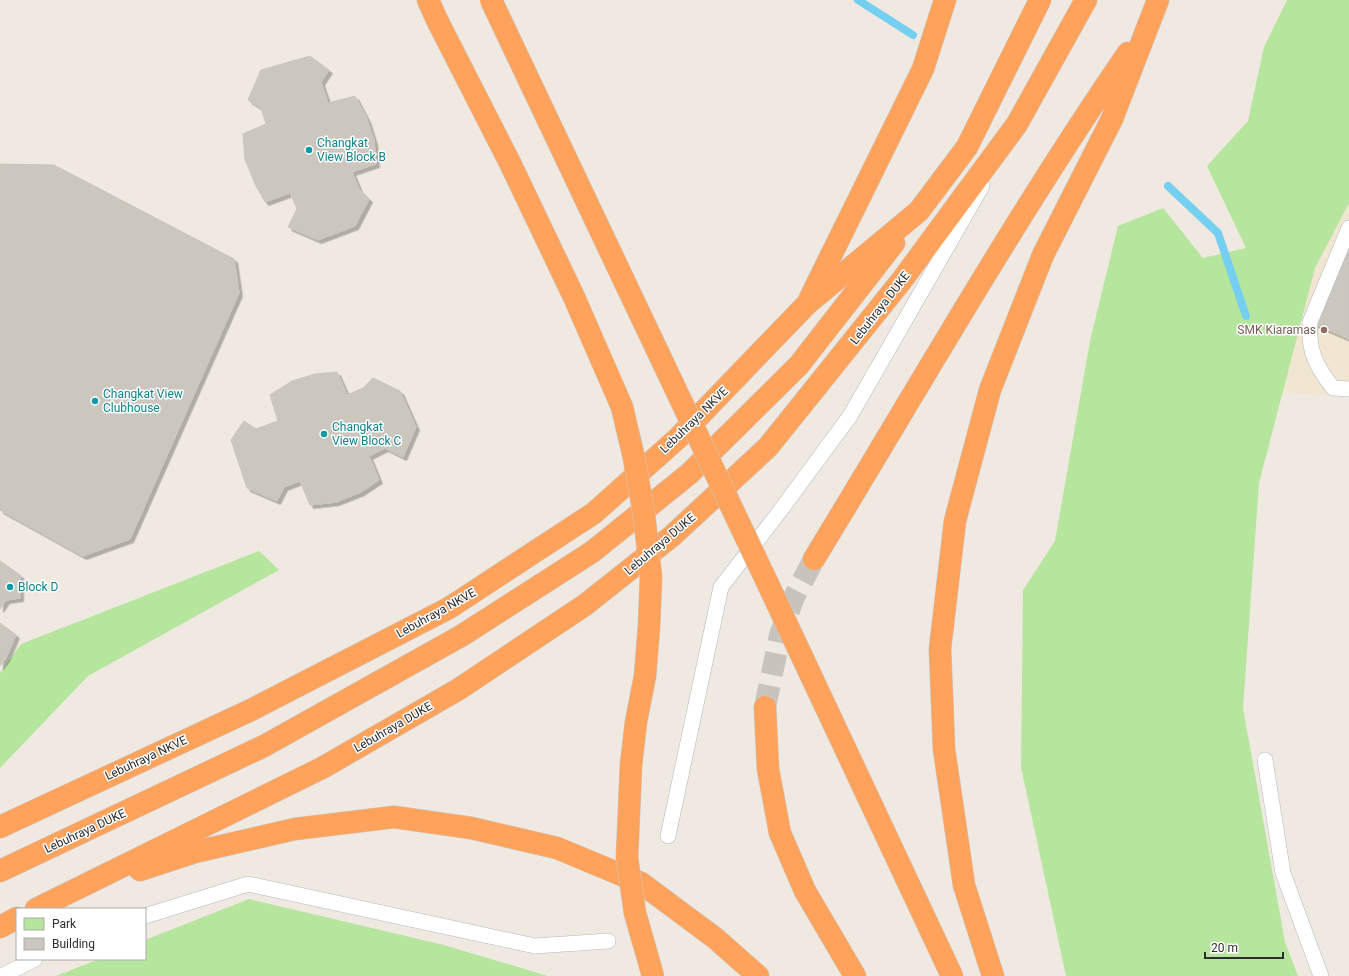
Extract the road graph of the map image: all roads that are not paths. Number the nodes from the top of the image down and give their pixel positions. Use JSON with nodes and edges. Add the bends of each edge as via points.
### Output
{"nodes":[{"id":1,"x":428,"y":0,"type":"edge"},
{"id":2,"x":491,"y":0,"type":"edge"},
{"id":3,"x":944,"y":0,"type":"edge"},
{"id":4,"x":1040,"y":0,"type":"edge"},
{"id":5,"x":1086,"y":0,"type":"edge"},
{"id":6,"x":1158,"y":0,"type":"edge"},
{"id":7,"x":1149,"y":22,"type":"junction"},
{"id":8,"x":1018,"y":124,"type":"junction"},
{"id":9,"x":919,"y":211,"type":"junction"},
{"id":10,"x":1349,"y":228,"type":"edge"},
{"id":11,"x":807,"y":304,"type":"junction"},
{"id":12,"x":1349,"y":389,"type":"edge"},
{"id":13,"x":814,"y":559,"type":"tunnel mouth"},
{"id":14,"x":765,"y":706,"type":"tunnel mouth"},
{"id":15,"x":1265,"y":760,"type":"dead end"},
{"id":16,"x":0,"y":827,"type":"edge"},
{"id":17,"x":668,"y":836,"type":"dead end"},
{"id":18,"x":0,"y":871,"type":"edge"},
{"id":19,"x":61,"y":902,"type":"edge"},
{"id":20,"x":40,"y":908,"type":"edge"},
{"id":21,"x":146,"y":916,"type":"edge"},
{"id":22,"x":16,"y":918,"type":"edge"},
{"id":23,"x":0,"y":926,"type":"edge"},
{"id":24,"x":608,"y":941,"type":"dead end"},
{"id":25,"x":33,"y":960,"type":"edge"},
{"id":26,"x":2,"y":976,"type":"edge"},
{"id":27,"x":653,"y":976,"type":"edge"},
{"id":28,"x":758,"y":976,"type":"edge"},
{"id":29,"x":855,"y":976,"type":"edge"},
{"id":30,"x":952,"y":976,"type":"edge"},
{"id":31,"x":993,"y":976,"type":"edge"},
{"id":32,"x":1321,"y":976,"type":"edge"}],
"edges":[{"from":1,"to":27,"type":"highway","bridge":true,"via":[[574,297],[622,407],[634,458],[651,577],[645,676],[631,765],[627,858],[635,913]]},
{"from":2,"to":30,"type":"highway","bridge":true},
{"from":3,"to":11,"type":"highway","via":[[923,69]]},
{"from":4,"to":9,"type":"highway","name":"Lebuhraya DUKE","via":[[967,147]]},
{"from":5,"to":8,"type":"highway","name":"Lebuhraya DUKE"},
{"from":6,"to":7,"type":"highway"},
{"from":7,"to":13,"type":"highway","via":[[1091,106],[1021,218]]},
{"from":7,"to":31,"type":"highway","via":[[1112,119],[1043,255],[993,383],[955,521],[940,648],[944,749],[964,885]]},
{"from":8,"to":17,"type":"lane","via":[[850,416],[721,587]]},
{"from":8,"to":19,"type":"highway","name":"Lebuhraya DUKE","via":[[902,280],[768,447],[672,536],[585,605],[459,689],[322,768]]},
{"from":9,"to":11,"type":"highway","name":"Lebuhraya DUKE"},
{"from":9,"to":18,"type":"highway","name":"Lebuhraya DUKE","via":[[799,365],[689,474],[592,552],[461,636],[264,746]]},
{"from":10,"to":12,"type":"lane","via":[[1310,322],[1309,333],[1313,358],[1323,375],[1334,388]]},
{"from":11,"to":16,"type":"highway","name":"Lebuhraya NKVE","via":[[678,438],[594,513],[449,608],[251,710]]},
{"from":14,"to":29,"type":"highway","via":[[768,769],[780,833],[805,891]]},
{"from":15,"to":32,"type":"lane","via":[[1283,873]]},
{"from":19,"to":20,"type":"highway"},
{"from":19,"to":28,"type":"highway","via":[[195,852],[295,830],[394,817],[471,828],[557,848],[641,883],[715,938]]},
{"from":21,"to":24,"type":"lane","via":[[248,884],[535,946]]},
{"from":22,"to":23,"type":"highway"},
{"from":25,"to":26,"type":"lane"}]}
